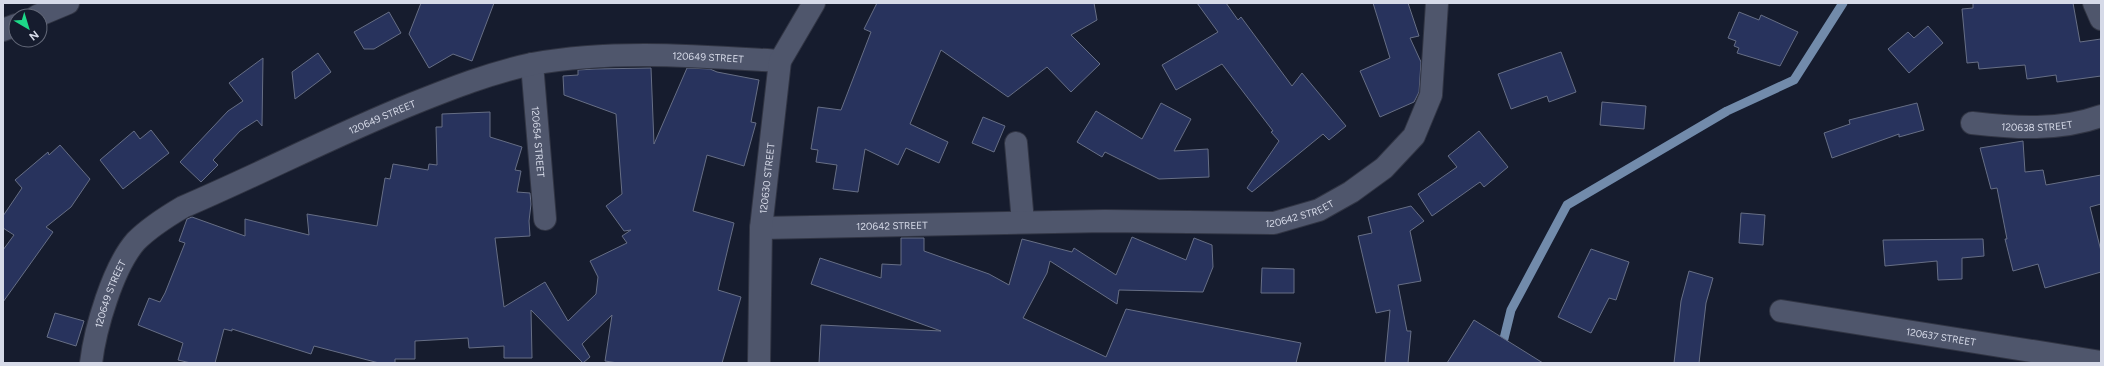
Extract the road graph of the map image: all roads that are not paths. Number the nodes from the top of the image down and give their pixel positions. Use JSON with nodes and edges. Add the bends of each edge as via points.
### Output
{"nodes":[{"id":1,"x":68,"y":3,"type":"edge"},
{"id":2,"x":814,"y":3,"type":"edge"},
{"id":3,"x":1437,"y":3,"type":"edge"},
{"id":4,"x":2094,"y":3,"type":"edge"},
{"id":5,"x":48,"y":12,"type":"edge"},
{"id":6,"x":2101,"y":19,"type":"edge"},
{"id":7,"x":780,"y":61,"type":"junction"},
{"id":8,"x":532,"y":64,"type":"junction"},
{"id":9,"x":2101,"y":116,"type":"edge"},
{"id":10,"x":1972,"y":124,"type":"dead end"},
{"id":11,"x":1016,"y":143,"type":"dead end"},
{"id":12,"x":546,"y":219,"type":"dead end"},
{"id":13,"x":1023,"y":222,"type":"junction"},
{"id":14,"x":762,"y":228,"type":"junction"},
{"id":15,"x":1781,"y":311,"type":"dead end"},
{"id":16,"x":2101,"y":362,"type":"edge"},
{"id":17,"x":91,"y":363,"type":"edge"},
{"id":18,"x":759,"y":363,"type":"edge"}],
"edges":[{"from":1,"to":5,"type":"street"},
{"from":2,"to":7,"type":"street","name":"120630 STREET"},
{"from":3,"to":13,"type":"street","name":"120642 STREET","via":[[1431,95],[1414,136],[1384,168],[1351,192],[1319,210],[1274,223]]},
{"from":4,"to":6,"type":"street"},
{"from":7,"to":8,"type":"street","name":"120649 STREET","via":[[660,54],[587,57]]},
{"from":7,"to":14,"type":"street","name":"120630 STREET"},
{"from":8,"to":12,"type":"street","name":"120654 STREET"},
{"from":8,"to":17,"type":"street","name":"120649 STREET","via":[[478,77],[373,120],[183,207],[159,221],[136,242],[120,267],[93,345]]},
{"from":9,"to":10,"type":"street","name":"120638 STREET","via":[[2064,125],[2021,128]]},
{"from":11,"to":13,"type":"street"},
{"from":13,"to":14,"type":"street","name":"120642 STREET"},
{"from":14,"to":18,"type":"street","name":"120630 STREET"},
{"from":15,"to":16,"type":"street","name":"120637 STREET"}]}
